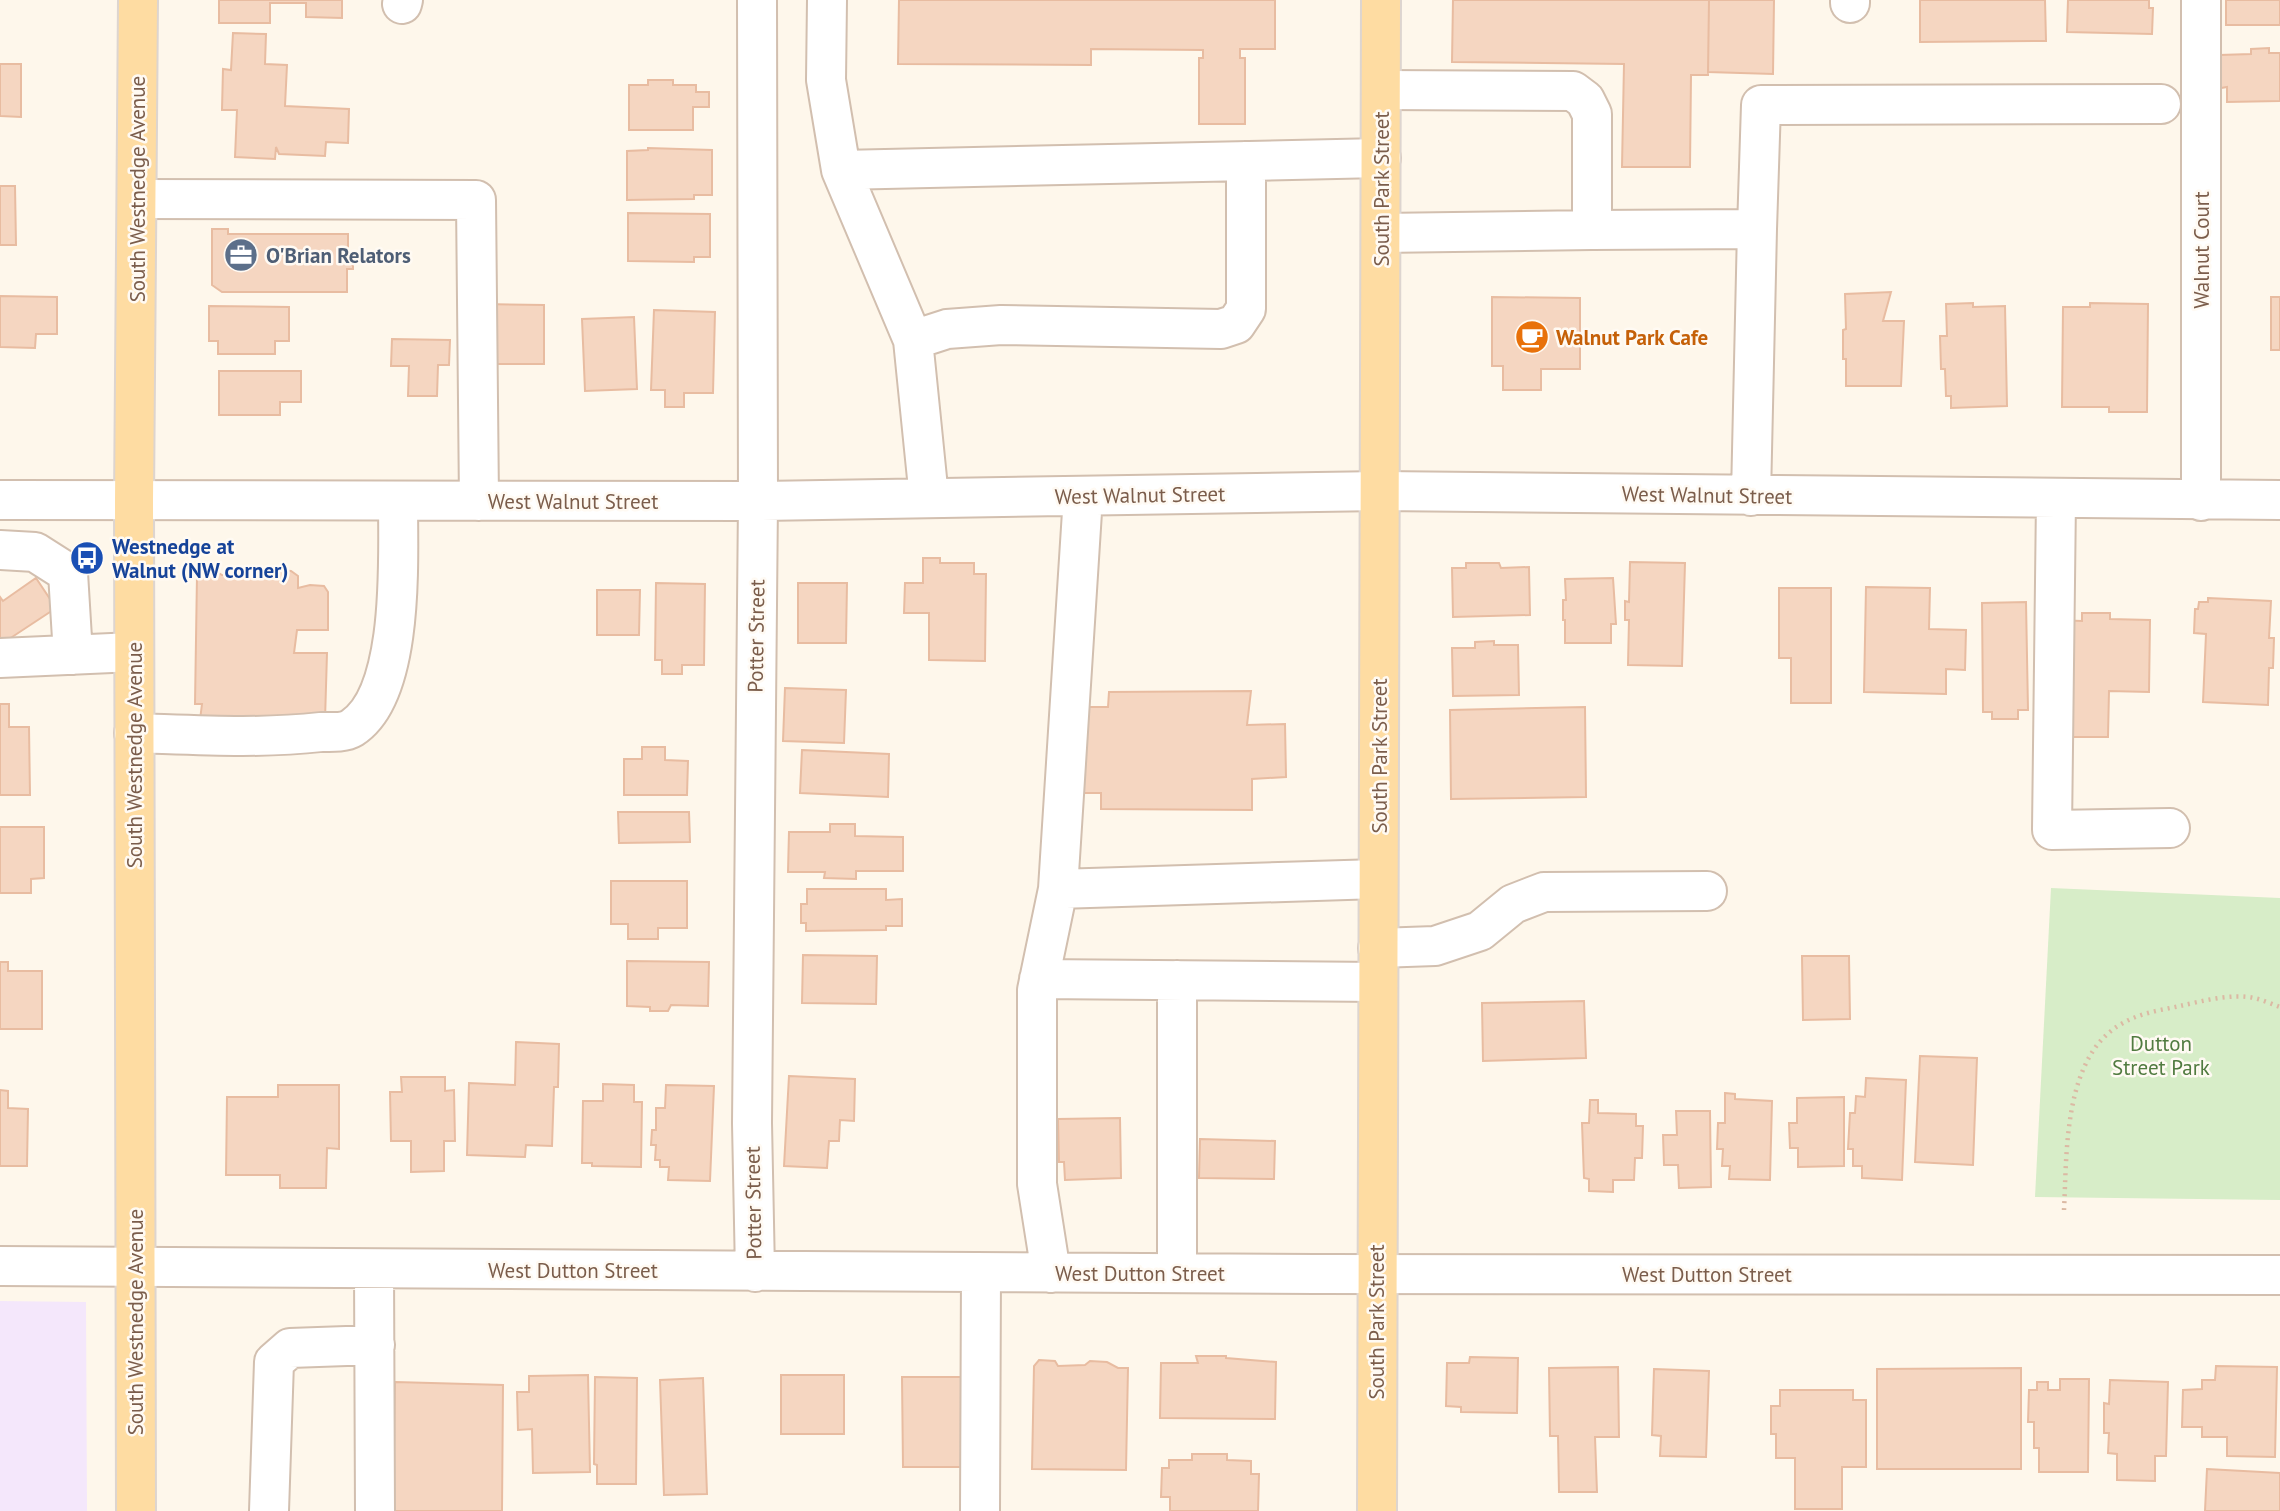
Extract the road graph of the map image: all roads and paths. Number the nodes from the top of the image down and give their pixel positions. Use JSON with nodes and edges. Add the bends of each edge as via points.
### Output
{"nodes":[{"id":1,"x":138,"y":0,"type":"edge"},
{"id":2,"x":757,"y":0,"type":"edge"},
{"id":3,"x":827,"y":0,"type":"edge"},
{"id":4,"x":1381,"y":0,"type":"edge"},
{"id":5,"x":2201,"y":0,"type":"edge"},
{"id":6,"x":1381,"y":90,"type":"junction"},
{"id":7,"x":2161,"y":104,"type":"dead end"},
{"id":8,"x":1381,"y":158,"type":"junction"},
{"id":9,"x":1246,"y":161,"type":"junction"},
{"id":10,"x":841,"y":170,"type":"junction"},
{"id":11,"x":137,"y":200,"type":"junction"},
{"id":12,"x":1757,"y":229,"type":"junction"},
{"id":13,"x":1592,"y":230,"type":"junction"},
{"id":14,"x":1381,"y":233,"type":"junction"},
{"id":15,"x":913,"y":340,"type":"junction"},
{"id":16,"x":1381,"y":491,"type":"junction"},
{"id":17,"x":1083,"y":496,"type":"junction"},
{"id":18,"x":1751,"y":496,"type":"junction"},
{"id":19,"x":929,"y":498,"type":"junction"},
{"id":20,"x":2056,"y":499,"type":"junction"},
{"id":21,"x":0,"y":500,"type":"edge"},
{"id":22,"x":134,"y":500,"type":"junction"},
{"id":23,"x":398,"y":500,"type":"junction"},
{"id":24,"x":479,"y":500,"type":"junction"},
{"id":25,"x":758,"y":500,"type":"junction"},
{"id":26,"x":2201,"y":500,"type":"junction"},
{"id":27,"x":2280,"y":500,"type":"edge"},
{"id":28,"x":0,"y":550,"type":"edge"},
{"id":29,"x":134,"y":652,"type":"junction"},
{"id":30,"x":73,"y":655,"type":"junction"},
{"id":31,"x":0,"y":659,"type":"edge"},
{"id":32,"x":134,"y":733,"type":"junction"},
{"id":33,"x":2170,"y":828,"type":"dead end"},
{"id":34,"x":1378,"y":879,"type":"junction"},
{"id":35,"x":1058,"y":889,"type":"junction"},
{"id":36,"x":1707,"y":891,"type":"dead end"},
{"id":37,"x":1378,"y":965,"type":"junction"},
{"id":38,"x":1039,"y":979,"type":"junction"},
{"id":39,"x":1177,"y":980,"type":"junction"},
{"id":40,"x":2280,"y":1007,"type":"edge"},
{"id":41,"x":2064,"y":1210,"type":"dead end"},
{"id":42,"x":0,"y":1266,"type":"edge"},
{"id":43,"x":134,"y":1268,"type":"junction"},
{"id":44,"x":374,"y":1269,"type":"junction"},
{"id":45,"x":755,"y":1272,"type":"junction"},
{"id":46,"x":981,"y":1273,"type":"junction"},
{"id":47,"x":1051,"y":1273,"type":"junction"},
{"id":48,"x":1178,"y":1273,"type":"junction"},
{"id":49,"x":1376,"y":1274,"type":"junction"},
{"id":50,"x":2280,"y":1275,"type":"edge"},
{"id":51,"x":375,"y":1345,"type":"junction"},
{"id":52,"x":136,"y":1511,"type":"edge"},
{"id":53,"x":269,"y":1511,"type":"edge"},
{"id":54,"x":375,"y":1511,"type":"edge"},
{"id":55,"x":980,"y":1511,"type":"edge"},
{"id":56,"x":1377,"y":1511,"type":"edge"}],
"edges":[{"from":1,"to":11,"type":"main road","name":"South Westnedge Avenue"},
{"from":2,"to":25,"type":"street","name":"Potter Street"},
{"from":3,"to":10,"type":"street","via":[[826,80]]},
{"from":4,"to":6,"type":"main road","name":"South Park Street"},
{"from":5,"to":26,"type":"street","name":"Walnut Court"},
{"from":6,"to":8,"type":"main road","name":"South Park Street"},
{"from":6,"to":13,"type":"street","via":[[1573,91],[1585,100],[1592,114]]},
{"from":7,"to":12,"type":"street","via":[[1761,105]]},
{"from":8,"to":9,"type":"street"},
{"from":8,"to":14,"type":"main road","name":"South Park Street"},
{"from":9,"to":10,"type":"street"},
{"from":9,"to":15,"type":"street","via":[[1246,309],[1236,324],[1221,329],[1001,325],[947,329]]},
{"from":10,"to":15,"type":"street"},
{"from":11,"to":22,"type":"main road","name":"South Westnedge Avenue"},
{"from":11,"to":24,"type":"street","via":[[476,200]]},
{"from":12,"to":13,"type":"street"},
{"from":12,"to":18,"type":"street"},
{"from":13,"to":14,"type":"street"},
{"from":14,"to":16,"type":"main road","name":"South Park Street"},
{"from":15,"to":19,"type":"street"},
{"from":16,"to":17,"type":"street","name":"West Walnut Street"},
{"from":16,"to":18,"type":"street","name":"West Walnut Street"},
{"from":16,"to":34,"type":"main road","name":"South Park Street"},
{"from":17,"to":19,"type":"street","name":"West Walnut Street"},
{"from":17,"to":35,"type":"street"},
{"from":18,"to":20,"type":"street","name":"West Walnut Street"},
{"from":19,"to":25,"type":"street","name":"West Walnut Street"},
{"from":20,"to":26,"type":"street","name":"West Walnut Street"},
{"from":20,"to":33,"type":"street","via":[[2052,830]]},
{"from":21,"to":22,"type":"street","name":"West Walnut Street"},
{"from":22,"to":23,"type":"street","name":"West Walnut Street"},
{"from":22,"to":29,"type":"main road","name":"South Westnedge Avenue"},
{"from":23,"to":24,"type":"street","name":"West Walnut Street"},
{"from":23,"to":32,"type":"street","via":[[391,657],[371,712],[349,730],[278,737]]},
{"from":24,"to":25,"type":"street","name":"West Walnut Street"},
{"from":25,"to":45,"type":"street","name":"Potter Street","via":[[752,1109]]},
{"from":26,"to":27,"type":"street","name":"West Walnut Street"},
{"from":28,"to":30,"type":"street","via":[[35,552],[68,573]]},
{"from":29,"to":30,"type":"street"},
{"from":29,"to":32,"type":"main road","name":"South Westnedge Avenue"},
{"from":30,"to":31,"type":"street"},
{"from":32,"to":43,"type":"main road","name":"South Westnedge Avenue"},
{"from":34,"to":35,"type":"street"},
{"from":34,"to":37,"type":"main road","name":"South Park Street"},
{"from":35,"to":38,"type":"street"},
{"from":36,"to":37,"type":"street","via":[[1544,891],[1513,904],[1480,931]]},
{"from":37,"to":39,"type":"street"},
{"from":37,"to":49,"type":"main road","name":"South Park Street"},
{"from":38,"to":39,"type":"street"},
{"from":38,"to":47,"type":"street","via":[[1037,1184]]},
{"from":39,"to":48,"type":"street"},
{"from":40,"to":41,"type":"path","via":[[2253,998],[2188,1004],[2143,1014],[2121,1024],[2100,1042],[2075,1094],[2068,1128]]},
{"from":42,"to":43,"type":"street","name":"West Dutton Street"},
{"from":43,"to":44,"type":"street","name":"West Dutton Street"},
{"from":43,"to":52,"type":"main road","name":"South Westnedge Avenue"},
{"from":44,"to":45,"type":"street","name":"West Dutton Street"},
{"from":44,"to":51,"type":"street"},
{"from":45,"to":46,"type":"street","name":"West Dutton Street"},
{"from":46,"to":47,"type":"street","name":"West Dutton Street"},
{"from":46,"to":55,"type":"street"},
{"from":47,"to":48,"type":"street","name":"West Dutton Street"},
{"from":48,"to":49,"type":"street","name":"West Dutton Street"},
{"from":49,"to":50,"type":"street","name":"West Dutton Street"},
{"from":49,"to":56,"type":"main road","name":"South Park Street"},
{"from":51,"to":53,"type":"street","via":[[290,1348],[274,1362]]},
{"from":51,"to":54,"type":"street"}]}
